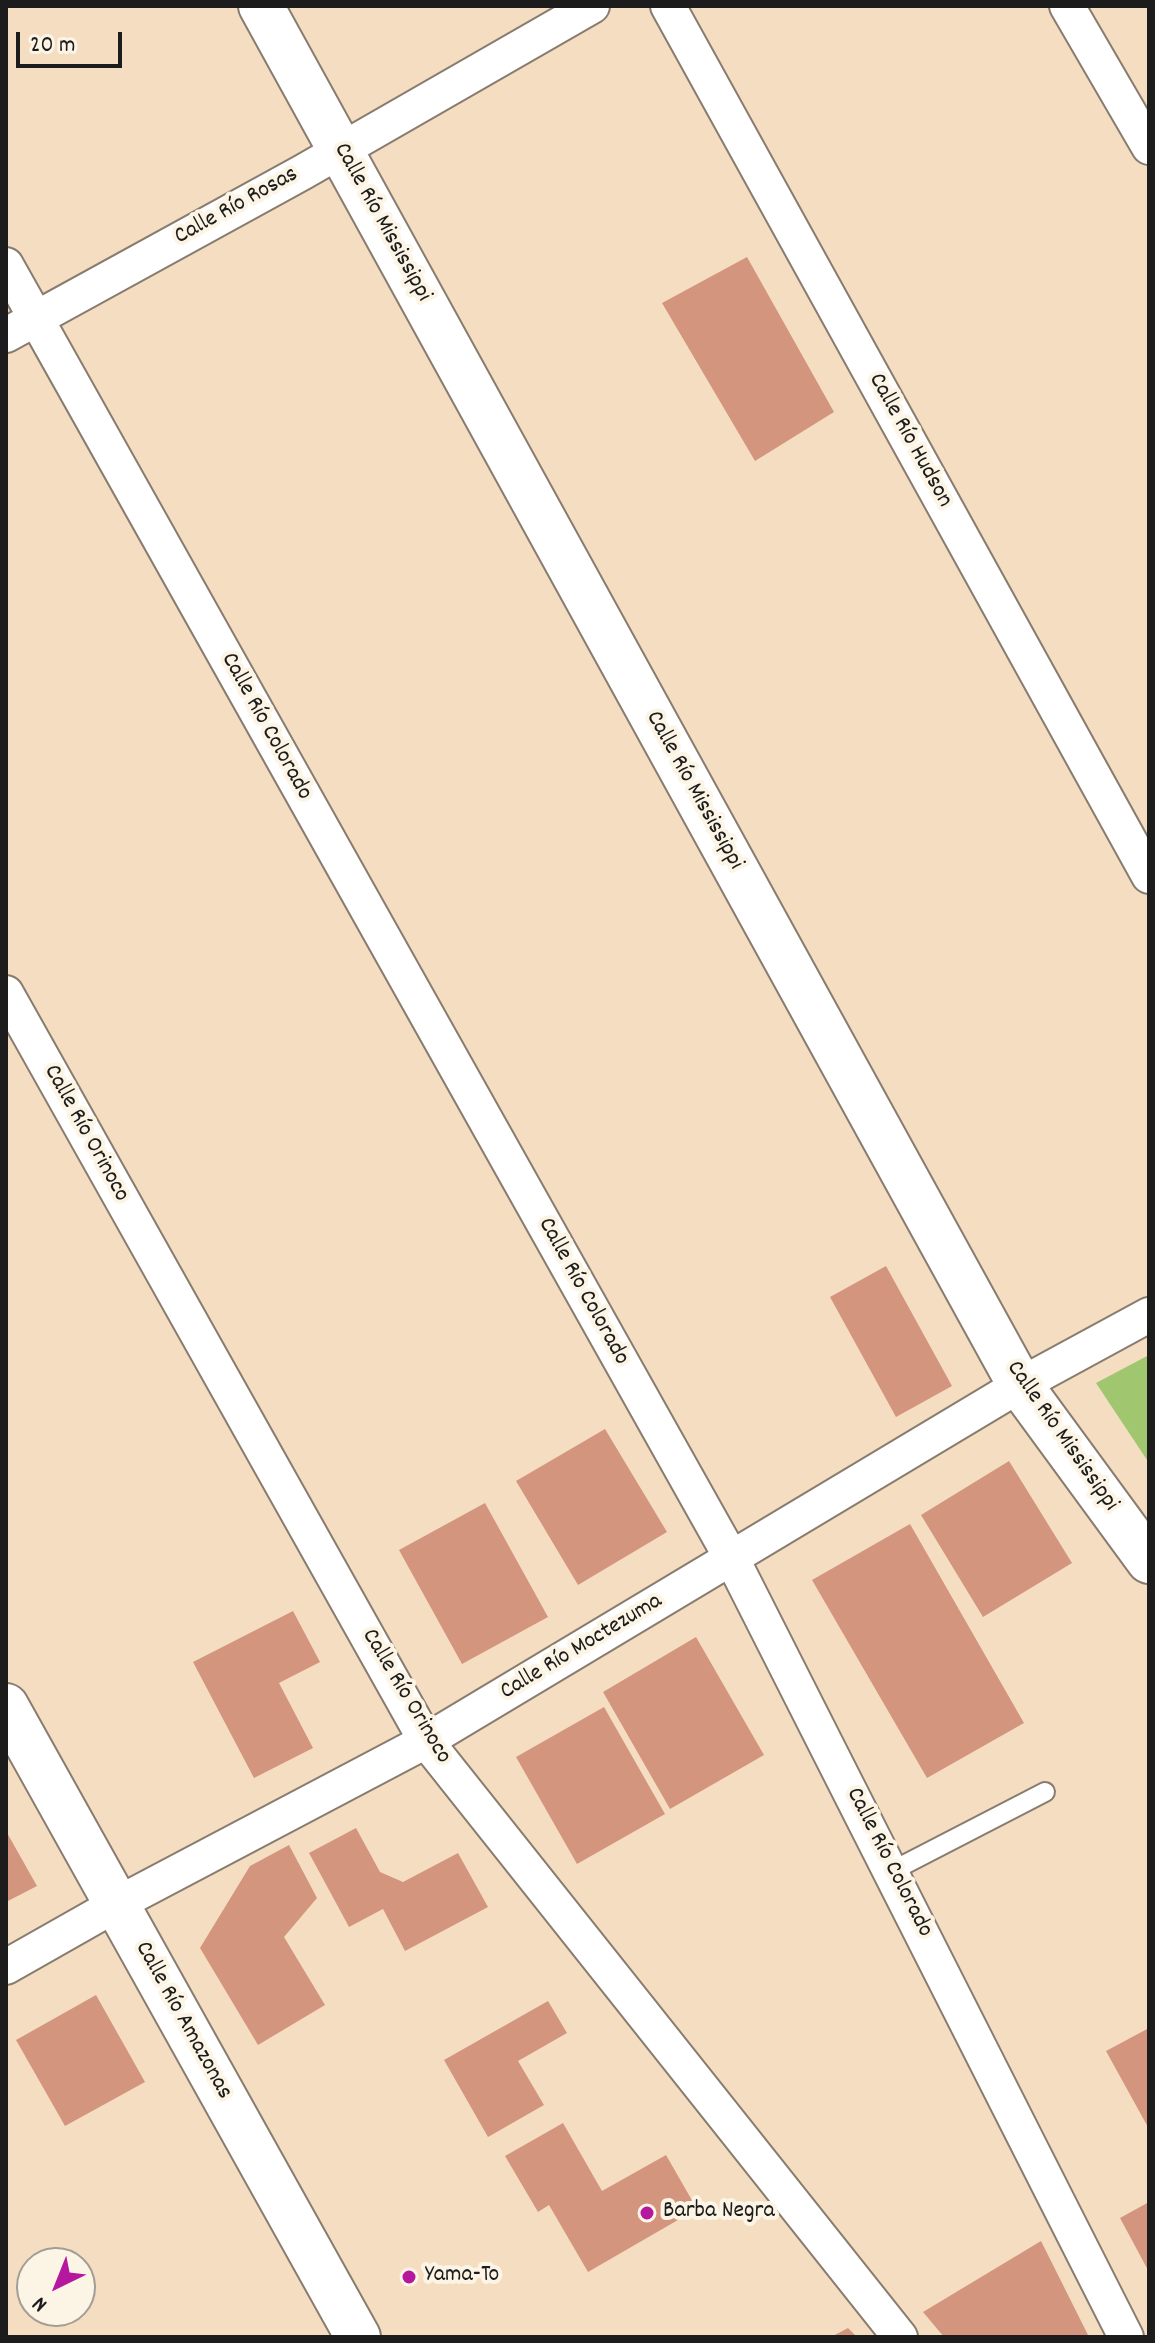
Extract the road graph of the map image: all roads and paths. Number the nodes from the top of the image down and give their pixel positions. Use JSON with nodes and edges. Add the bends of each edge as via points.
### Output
{"nodes":[{"id":1,"x":261,"y":6,"type":"edge"},
{"id":2,"x":592,"y":6,"type":"edge"},
{"id":3,"x":668,"y":6,"type":"edge"},
{"id":4,"x":1067,"y":6,"type":"edge"},
{"id":5,"x":1147,"y":140,"type":"edge"},
{"id":6,"x":341,"y":150,"type":"junction"},
{"id":7,"x":6,"y":265,"type":"edge"},
{"id":8,"x":36,"y":318,"type":"junction"},
{"id":9,"x":6,"y":335,"type":"edge"},
{"id":10,"x":1149,"y":876,"type":"edge"},
{"id":11,"x":6,"y":993,"type":"edge"},
{"id":12,"x":1149,"y":1315,"type":"edge"},
{"id":13,"x":1020,"y":1385,"type":"junction"},
{"id":14,"x":732,"y":1559,"type":"junction"},
{"id":15,"x":1149,"y":1561,"type":"edge"},
{"id":16,"x":6,"y":1706,"type":"edge"},
{"id":17,"x":426,"y":1741,"type":"junction"},
{"id":18,"x":1045,"y":1792,"type":"dead end"},
{"id":19,"x":892,"y":1871,"type":"junction"},
{"id":20,"x":117,"y":1904,"type":"junction"},
{"id":21,"x":6,"y":1967,"type":"edge"},
{"id":22,"x":358,"y":2337,"type":"edge"},
{"id":23,"x":900,"y":2337,"type":"edge"},
{"id":24,"x":1126,"y":2337,"type":"edge"}],
"edges":[{"from":1,"to":6,"type":"street","name":"Calle Río Mississippi"},
{"from":2,"to":6,"type":"street","name":"Calle Río Rosas"},
{"from":3,"to":10,"type":"street","name":"Calle Río Hudson"},
{"from":4,"to":5,"type":"street"},
{"from":6,"to":8,"type":"street","name":"Calle Río Rosas"},
{"from":6,"to":13,"type":"street","name":"Calle Río Mississippi"},
{"from":7,"to":8,"type":"street","name":"Calle Río Colorado"},
{"from":8,"to":9,"type":"street","name":"Calle Río Rosas"},
{"from":8,"to":14,"type":"street","name":"Calle Río Colorado"},
{"from":11,"to":17,"type":"street","name":"Calle Río Orinoco"},
{"from":12,"to":13,"type":"street","name":"Calle Río Moctezuma"},
{"from":13,"to":14,"type":"street","name":"Calle Río Moctezuma"},
{"from":13,"to":15,"type":"street","name":"Calle Río Mississippi"},
{"from":14,"to":17,"type":"street","name":"Calle Río Moctezuma"},
{"from":14,"to":19,"type":"street","name":"Calle Río Colorado"},
{"from":16,"to":20,"type":"street","name":"Calle Río Amazonas"},
{"from":17,"to":20,"type":"street","name":"Calle Río Moctezuma"},
{"from":17,"to":23,"type":"street","name":"Calle Río Orinoco"},
{"from":18,"to":19,"type":"lane"},
{"from":19,"to":24,"type":"street","name":"Calle Río Colorado"},
{"from":20,"to":21,"type":"street","name":"Calle Río Moctezuma"},
{"from":20,"to":22,"type":"street","name":"Calle Río Amazonas"}]}
